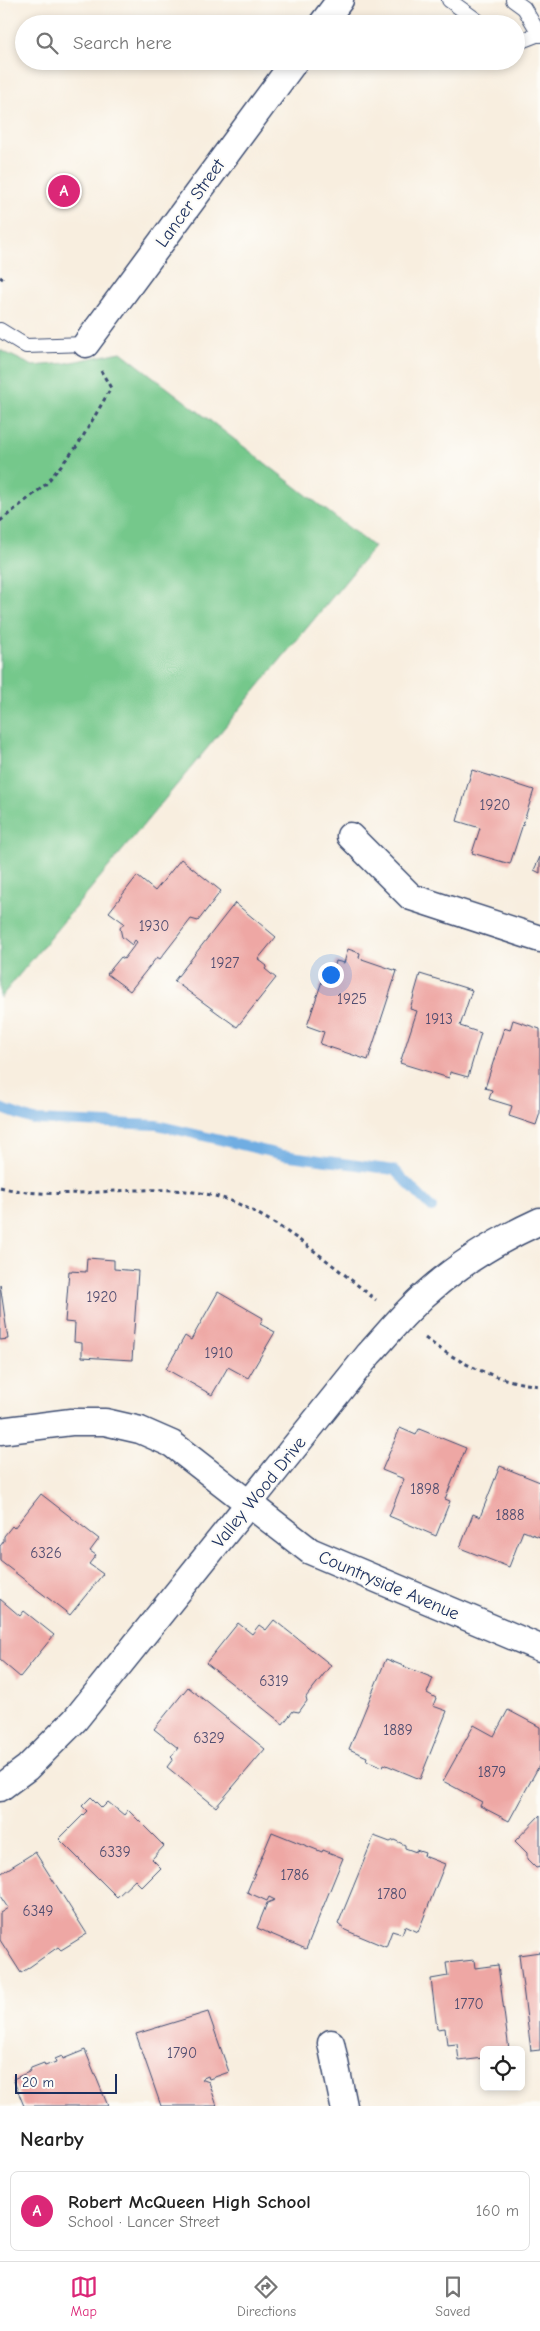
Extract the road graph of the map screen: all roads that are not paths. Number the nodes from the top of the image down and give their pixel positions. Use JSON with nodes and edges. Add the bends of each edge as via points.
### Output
{"nodes":[{"id":1,"x":340,"y":0,"type":"edge"},
{"id":2,"x":448,"y":0,"type":"edge"},
{"id":3,"x":513,"y":0,"type":"edge"},
{"id":4,"x":329,"y":15,"type":"edge"},
{"id":5,"x":469,"y":15,"type":"edge"},
{"id":6,"x":540,"y":34,"type":"edge"},
{"id":7,"x":525,"y":40,"type":"edge"},
{"id":8,"x":288,"y":70,"type":"edge"},
{"id":9,"x":0,"y":330,"type":"edge"},
{"id":10,"x":86,"y":344,"type":"joint"},
{"id":11,"x":350,"y":836,"type":"dead end"},
{"id":12,"x":540,"y":939,"type":"edge"},
{"id":13,"x":540,"y":1222,"type":"edge"},
{"id":14,"x":0,"y":1431,"type":"edge"},
{"id":15,"x":249,"y":1505,"type":"junction"},
{"id":16,"x":540,"y":1648,"type":"edge"},
{"id":17,"x":0,"y":1788,"type":"edge"},
{"id":18,"x":331,"y":2043,"type":"dead end"},
{"id":19,"x":344,"y":2106,"type":"edge"}],
"edges":[{"from":1,"to":4,"type":"street"},
{"from":2,"to":5,"type":"lane"},
{"from":3,"to":6,"type":"lane","via":[[524,8]]},
{"from":6,"to":7,"type":"lane"},
{"from":8,"to":10,"type":"street","name":"Lancer Street"},
{"from":9,"to":10,"type":"lane","via":[[26,346]]},
{"from":11,"to":12,"type":"street","via":[[411,897]]},
{"from":13,"to":15,"type":"street","name":"Valley Wood Drive","via":[[516,1232],[458,1268],[400,1320],[369,1354]]},
{"from":14,"to":15,"type":"street","name":"Countryside Avenue","via":[[70,1422],[105,1422],[140,1430],[172,1444]]},
{"from":15,"to":16,"type":"street","name":"Countryside Avenue","via":[[310,1551],[331,1562]]},
{"from":15,"to":17,"type":"street","name":"Valley Wood Drive","via":[[75,1720],[27,1768]]},
{"from":18,"to":19,"type":"street"}]}
